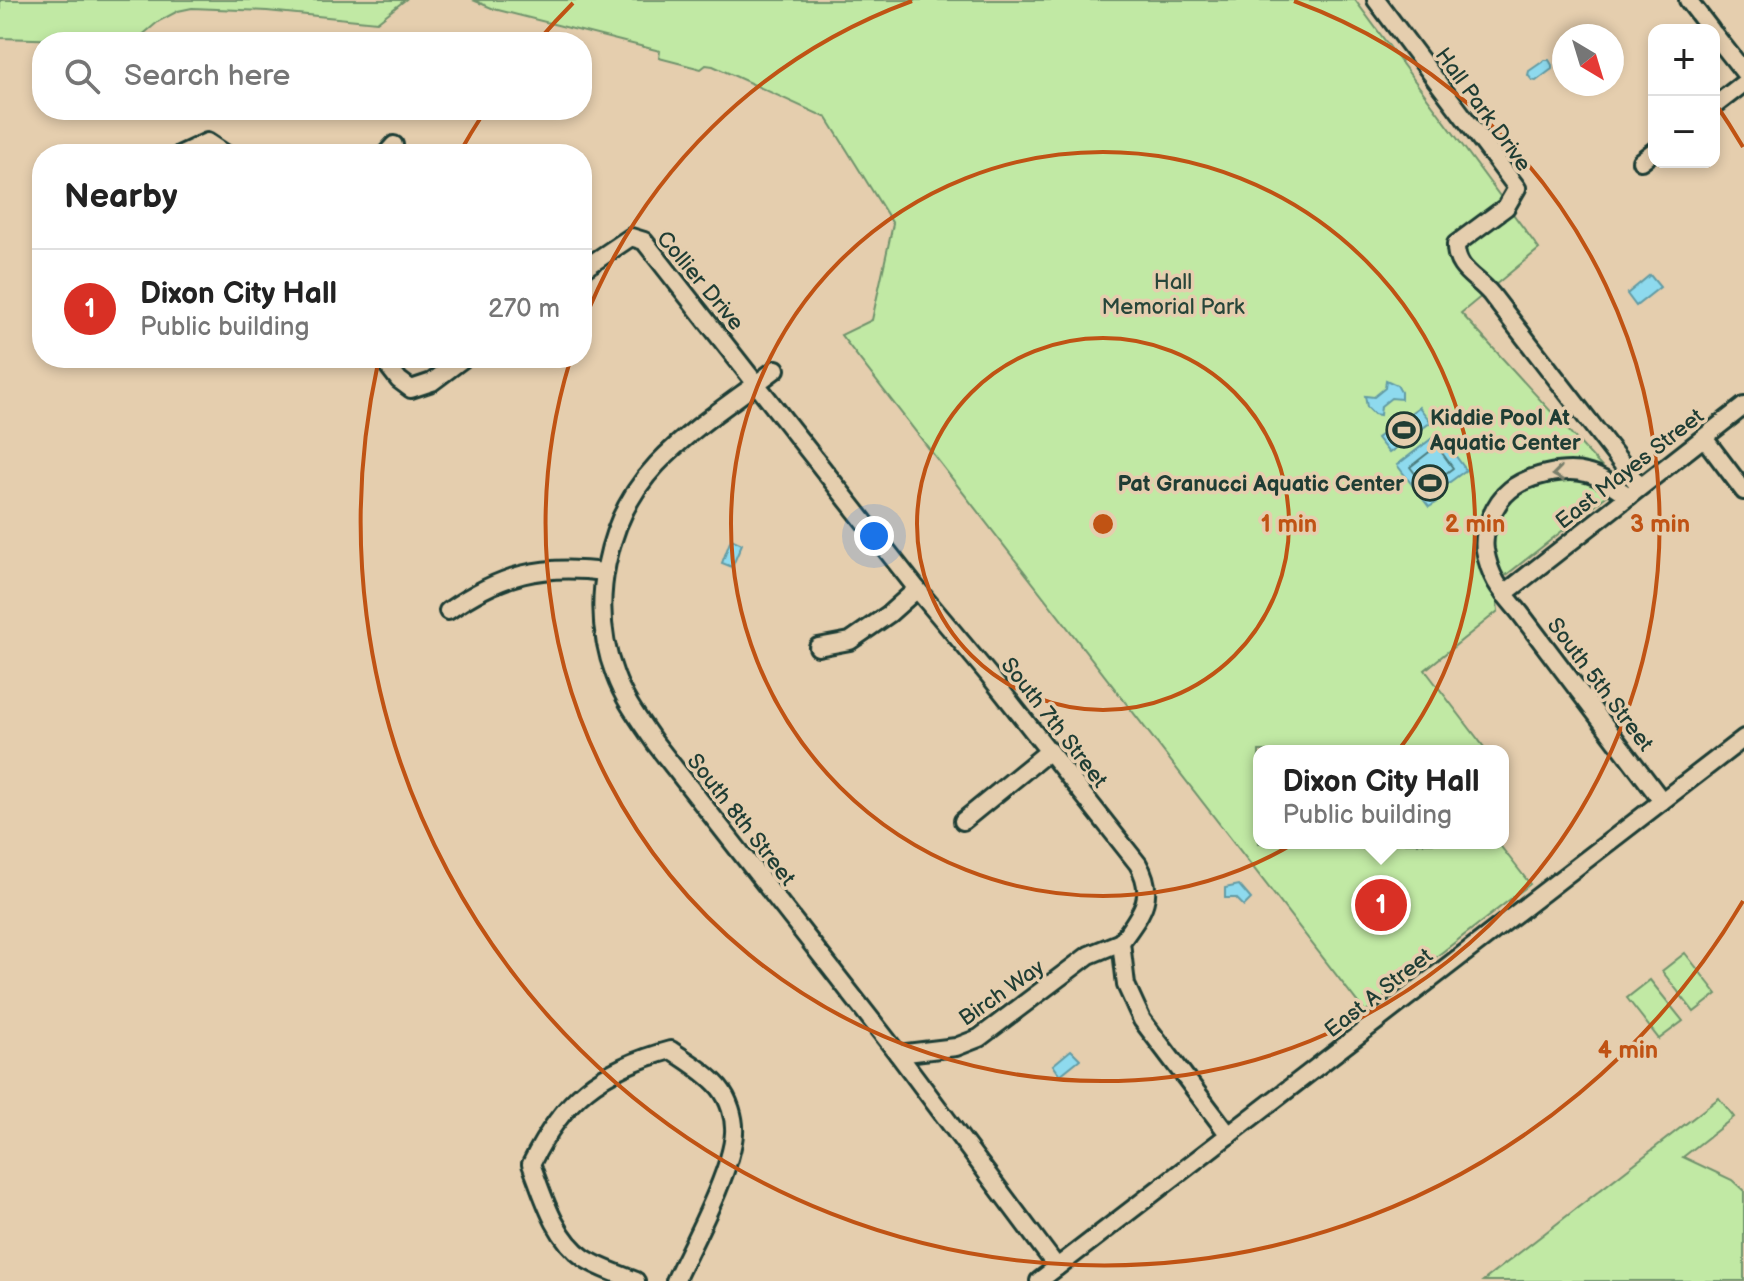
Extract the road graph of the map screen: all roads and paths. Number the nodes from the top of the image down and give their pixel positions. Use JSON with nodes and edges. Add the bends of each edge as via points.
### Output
{"nodes":[{"id":1,"x":1376,"y":0,"type":"edge"},
{"id":2,"x":1688,"y":0,"type":"edge"},
{"id":3,"x":1706,"y":24,"type":"edge"},
{"id":4,"x":1720,"y":42,"type":"edge"},
{"id":5,"x":1744,"y":72,"type":"edge"},
{"id":6,"x":1744,"y":83,"type":"edge"},
{"id":7,"x":1720,"y":101,"type":"edge"},
{"id":8,"x":592,"y":263,"type":"edge"},
{"id":9,"x":741,"y":363,"type":"joint"},
{"id":10,"x":390,"y":368,"type":"edge"},
{"id":11,"x":451,"y":368,"type":"edge"},
{"id":12,"x":776,"y":369,"type":"dead end"},
{"id":13,"x":757,"y":383,"type":"junction"},
{"id":14,"x":1744,"y":406,"type":"edge"},
{"id":15,"x":1704,"y":438,"type":"junction"},
{"id":16,"x":1744,"y":491,"type":"edge"},
{"id":17,"x":1635,"y":492,"type":"junction"},
{"id":18,"x":605,"y":572,"type":"junction"},
{"id":19,"x":917,"y":589,"type":"junction"},
{"id":20,"x":1504,"y":594,"type":"junction"},
{"id":21,"x":448,"y":611,"type":"dead end"},
{"id":22,"x":818,"y":647,"type":"dead end"},
{"id":23,"x":1744,"y":738,"type":"edge"},
{"id":24,"x":1049,"y":751,"type":"junction"},
{"id":25,"x":1662,"y":801,"type":"junction"},
{"id":26,"x":963,"y":821,"type":"dead end"},
{"id":27,"x":1121,"y":942,"type":"junction"},
{"id":28,"x":898,"y":1054,"type":"junction"},
{"id":29,"x":1229,"y":1135,"type":"junction"},
{"id":30,"x":1057,"y":1267,"type":"junction"},
{"id":31,"x":636,"y":1281,"type":"edge"},
{"id":32,"x":675,"y":1281,"type":"edge"},
{"id":33,"x":1039,"y":1281,"type":"edge"}],
"edges":[{"from":1,"to":17,"type":"street","name":"Hall Park Drive","via":[[1517,188],[1506,207],[1456,244],[1463,271],[1491,294]]},
{"from":2,"to":3,"type":"street"},
{"from":4,"to":5,"type":"street"},
{"from":6,"to":7,"type":"street"},
{"from":8,"to":9,"type":"street","name":"Collier Drive","via":[[631,237],[644,241]]},
{"from":9,"to":13,"type":"street","name":"South 7th Street"},
{"from":10,"to":11,"type":"street","via":[[411,389]]},
{"from":12,"to":13,"type":"street","name":"South 8th Street"},
{"from":13,"to":18,"type":"street","name":"South 8th Street","via":[[655,466],[617,527]]},
{"from":13,"to":19,"type":"street","name":"South 7th Street"},
{"from":14,"to":15,"type":"street","name":"East Mayes Street"},
{"from":15,"to":16,"type":"street"},
{"from":15,"to":17,"type":"street","name":"East Mayes Street"},
{"from":17,"to":20,"type":"street","name":"East Mayes Street"},
{"from":17,"to":20,"type":"street","one_way":true,"via":[[1574,472],[1554,473],[1512,488],[1493,514],[1484,548],[1495,584]]},
{"from":18,"to":21,"type":"street","via":[[570,568],[517,575]]},
{"from":18,"to":28,"type":"street","name":"South 8th Street","via":[[609,657],[637,718]]},
{"from":19,"to":22,"type":"street","via":[[850,641]]},
{"from":19,"to":24,"type":"street","name":"South 7th Street"},
{"from":20,"to":25,"type":"street","name":"South 5th Street"},
{"from":23,"to":25,"type":"street","name":"East A Street"},
{"from":24,"to":26,"type":"street"},
{"from":24,"to":27,"type":"street","name":"South 7th Street","via":[[1145,876],[1146,900]]},
{"from":25,"to":29,"type":"street","name":"East A Street"},
{"from":27,"to":28,"type":"street","name":"Birch Way","via":[[1089,955],[979,1038],[956,1047]]},
{"from":27,"to":29,"type":"street","via":[[1126,985],[1142,1020]]},
{"from":28,"to":30,"type":"street","name":"South 8th Street"},
{"from":29,"to":30,"type":"street","name":"East A Street"},
{"from":30,"to":33,"type":"street","name":"East A Street"},
{"from":31,"to":32,"type":"street","via":[[583,1257],[566,1240],[531,1164],[551,1126],[577,1096],[623,1066],[671,1050],[719,1088],[731,1109],[735,1132],[729,1160]]}]}
